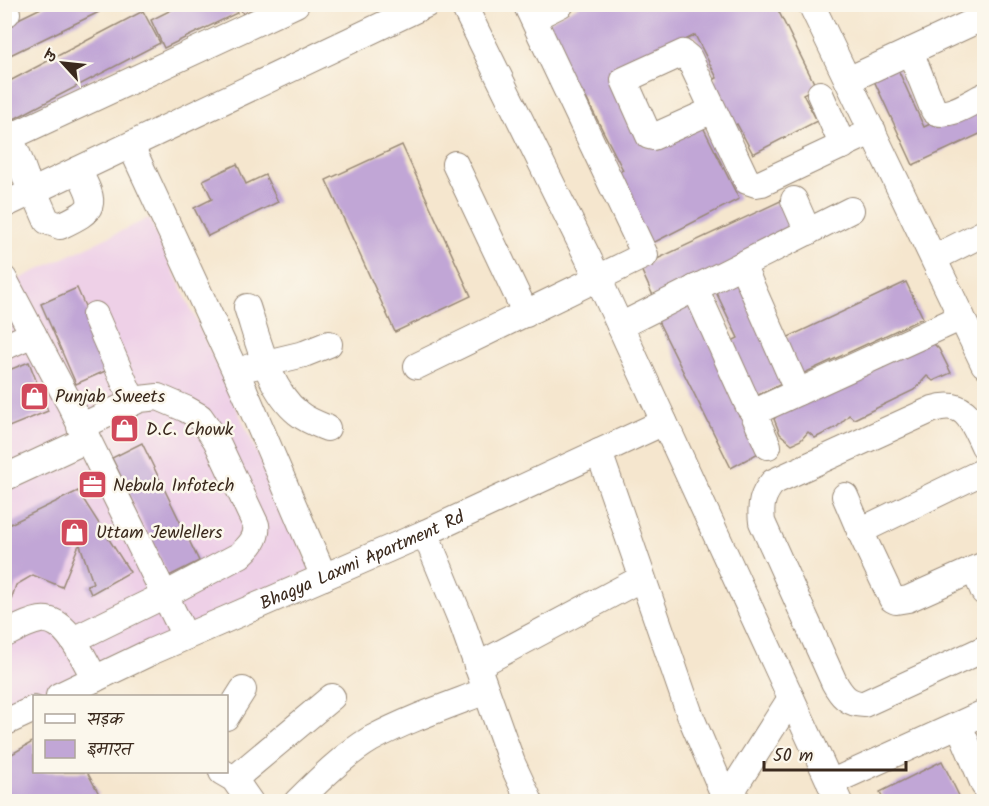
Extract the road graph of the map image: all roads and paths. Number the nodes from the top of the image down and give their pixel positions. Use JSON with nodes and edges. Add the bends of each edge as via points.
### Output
{"nodes":[{"id":1,"x":296,"y":4,"type":"edge"},
{"id":2,"x":427,"y":4,"type":"edge"},
{"id":3,"x":463,"y":4,"type":"edge"},
{"id":4,"x":561,"y":4,"type":"edge"},
{"id":5,"x":811,"y":4,"type":"edge"},
{"id":6,"x":530,"y":11,"type":"edge"},
{"id":7,"x":984,"y":17,"type":"edge"},
{"id":8,"x":909,"y":51,"type":"junction"},
{"id":9,"x":848,"y":80,"type":"junction"},
{"id":10,"x":820,"y":94,"type":"dead end"},
{"id":11,"x":984,"y":96,"type":"edge"},
{"id":12,"x":713,"y":110,"type":"dead end"},
{"id":13,"x":873,"y":131,"type":"junction"},
{"id":14,"x":6,"y":134,"type":"edge"},
{"id":15,"x":131,"y":146,"type":"junction"},
{"id":16,"x":843,"y":146,"type":"junction"},
{"id":17,"x":455,"y":164,"type":"dead end"},
{"id":18,"x":78,"y":170,"type":"junction"},
{"id":19,"x":33,"y":191,"type":"junction"},
{"id":20,"x":794,"y":200,"type":"dead end"},
{"id":21,"x":4,"y":205,"type":"edge"},
{"id":22,"x":851,"y":210,"type":"dead end"},
{"id":23,"x":808,"y":232,"type":"junction"},
{"id":24,"x":984,"y":233,"type":"edge"},
{"id":25,"x":934,"y":258,"type":"junction"},
{"id":26,"x":742,"y":265,"type":"junction"},
{"id":27,"x":598,"y":278,"type":"junction"},
{"id":28,"x":6,"y":288,"type":"edge"},
{"id":29,"x":695,"y":288,"type":"junction"},
{"id":30,"x":247,"y":307,"type":"dead end"},
{"id":31,"x":526,"y":314,"type":"junction"},
{"id":32,"x":95,"y":315,"type":"dead end"},
{"id":33,"x":962,"y":317,"type":"junction"},
{"id":34,"x":620,"y":326,"type":"junction"},
{"id":35,"x":33,"y":334,"type":"junction"},
{"id":36,"x":329,"y":344,"type":"dead end"},
{"id":37,"x":4,"y":347,"type":"edge"},
{"id":38,"x":266,"y":363,"type":"junction"},
{"id":39,"x":984,"y":364,"type":"edge"},
{"id":40,"x":417,"y":366,"type":"dead end"},
{"id":41,"x":235,"y":371,"type":"junction"},
{"id":42,"x":798,"y":392,"type":"junction"},
{"id":43,"x":133,"y":402,"type":"junction"},
{"id":44,"x":752,"y":410,"type":"junction"},
{"id":45,"x":664,"y":422,"type":"junction"},
{"id":46,"x":327,"y":428,"type":"dead end"},
{"id":47,"x":83,"y":434,"type":"junction"},
{"id":48,"x":768,"y":446,"type":"dead end"},
{"id":49,"x":984,"y":446,"type":"edge"},
{"id":50,"x":599,"y":452,"type":"junction"},
{"id":51,"x":984,"y":471,"type":"edge"},
{"id":52,"x":4,"y":478,"type":"edge"},
{"id":53,"x":845,"y":496,"type":"dead end"},
{"id":54,"x":860,"y":531,"type":"junction"},
{"id":55,"x":425,"y":533,"type":"junction"},
{"id":56,"x":979,"y":567,"type":"edge"},
{"id":57,"x":324,"y":577,"type":"junction"},
{"id":58,"x":642,"y":578,"type":"junction"},
{"id":59,"x":984,"y":592,"type":"edge"},
{"id":60,"x":165,"y":595,"type":"junction"},
{"id":61,"x":4,"y":635,"type":"edge"},
{"id":62,"x":185,"y":636,"type":"junction"},
{"id":63,"x":73,"y":640,"type":"junction"},
{"id":64,"x":983,"y":654,"type":"edge"},
{"id":65,"x":477,"y":666,"type":"junction"},
{"id":66,"x":94,"y":687,"type":"edge"},
{"id":67,"x":243,"y":690,"type":"dead end"},
{"id":68,"x":486,"y":691,"type":"junction"},
{"id":69,"x":64,"y":695,"type":"edge"},
{"id":70,"x":332,"y":697,"type":"dead end"},
{"id":71,"x":791,"y":698,"type":"junction"},
{"id":72,"x":33,"y":709,"type":"edge"},
{"id":73,"x":984,"y":713,"type":"edge"},
{"id":74,"x":228,"y":714,"type":"edge"},
{"id":75,"x":4,"y":723,"type":"edge"},
{"id":76,"x":959,"y":725,"type":"junction"},
{"id":77,"x":981,"y":767,"type":"edge"},
{"id":78,"x":228,"y":775,"type":"edge"},
{"id":79,"x":835,"y":792,"type":"edge"},
{"id":80,"x":249,"y":801,"type":"edge"},
{"id":81,"x":297,"y":801,"type":"edge"},
{"id":82,"x":530,"y":801,"type":"edge"},
{"id":83,"x":727,"y":801,"type":"edge"},
{"id":84,"x":733,"y":801,"type":"edge"}],
"edges":[{"from":1,"to":14,"type":"street"},
{"from":2,"to":15,"type":"street"},
{"from":3,"to":27,"type":"street"},
{"from":4,"to":6,"type":"street"},
{"from":5,"to":9,"type":"street"},
{"from":6,"to":27,"type":"street","via":[[646,253]]},
{"from":7,"to":8,"type":"street"},
{"from":8,"to":9,"type":"street"},
{"from":8,"to":11,"type":"street","via":[[937,113],[945,114]]},
{"from":9,"to":13,"type":"street"},
{"from":10,"to":16,"type":"street"},
{"from":12,"to":16,"type":"street","via":[[750,183],[762,183]]},
{"from":13,"to":16,"type":"street"},
{"from":13,"to":25,"type":"street"},
{"from":14,"to":19,"type":"street"},
{"from":15,"to":18,"type":"street"},
{"from":15,"to":41,"type":"street"},
{"from":17,"to":31,"type":"street"},
{"from":18,"to":19,"type":"street"},
{"from":18,"to":19,"type":"street","via":[[91,194],[89,208],[60,226],[47,221]]},
{"from":19,"to":21,"type":"street"},
{"from":20,"to":23,"type":"street"},
{"from":22,"to":23,"type":"street"},
{"from":23,"to":26,"type":"street"},
{"from":24,"to":25,"type":"street"},
{"from":25,"to":33,"type":"street"},
{"from":26,"to":29,"type":"street"},
{"from":26,"to":42,"type":"street"},
{"from":27,"to":31,"type":"street"},
{"from":27,"to":34,"type":"street"},
{"from":28,"to":35,"type":"street"},
{"from":29,"to":34,"type":"street"},
{"from":29,"to":44,"type":"street"},
{"from":30,"to":38,"type":"street"},
{"from":31,"to":40,"type":"street"},
{"from":32,"to":43,"type":"street"},
{"from":33,"to":39,"type":"street"},
{"from":33,"to":42,"type":"street"},
{"from":34,"to":45,"type":"street"},
{"from":35,"to":37,"type":"street"},
{"from":35,"to":47,"type":"street"},
{"from":36,"to":38,"type":"street"},
{"from":38,"to":41,"type":"street"},
{"from":38,"to":46,"type":"street","via":[[284,399],[298,413]]},
{"from":41,"to":57,"type":"street"},
{"from":42,"to":44,"type":"street"},
{"from":43,"to":47,"type":"street"},
{"from":43,"to":60,"type":"street","via":[[158,398],[200,417],[216,440],[256,525],[257,533],[240,555]]},
{"from":44,"to":48,"type":"street"},
{"from":45,"to":50,"type":"street","name":"Bhagya Laxmi Apartment Rd"},
{"from":45,"to":71,"type":"street"},
{"from":47,"to":52,"type":"street"},
{"from":47,"to":60,"type":"street"},
{"from":49,"to":64,"type":"street","via":[[970,416],[960,409],[933,409],[773,482],[760,510],[841,695],[864,704]]},
{"from":50,"to":55,"type":"street","name":"Bhagya Laxmi Apartment Rd"},
{"from":50,"to":58,"type":"street"},
{"from":51,"to":54,"type":"street"},
{"from":53,"to":54,"type":"street"},
{"from":54,"to":56,"type":"street","via":[[896,601]]},
{"from":55,"to":57,"type":"street","name":"Bhagya Laxmi Apartment Rd"},
{"from":55,"to":65,"type":"street"},
{"from":56,"to":59,"type":"street"},
{"from":57,"to":62,"type":"street","name":"Bhagya Laxmi Apartment Rd"},
{"from":58,"to":65,"type":"street"},
{"from":58,"to":83,"type":"street","via":[[690,716]]},
{"from":60,"to":62,"type":"street"},
{"from":60,"to":63,"type":"street"},
{"from":61,"to":63,"type":"street","via":[[40,620],[56,623]]},
{"from":62,"to":66,"type":"street","name":"Bhagya Laxmi Apartment Rd"},
{"from":63,"to":66,"type":"street"},
{"from":65,"to":68,"type":"street"},
{"from":66,"to":69,"type":"street","name":"Bhagya Laxmi Apartment Rd"},
{"from":67,"to":74,"type":"street"},
{"from":68,"to":81,"type":"street","via":[[369,740]]},
{"from":68,"to":82,"type":"street"},
{"from":70,"to":78,"type":"street"},
{"from":71,"to":79,"type":"street"},
{"from":71,"to":84,"type":"street","via":[[735,786]]},
{"from":72,"to":75,"type":"street"},
{"from":73,"to":76,"type":"street"},
{"from":76,"to":77,"type":"street"},
{"from":76,"to":79,"type":"street"},
{"from":78,"to":80,"type":"street"}]}
